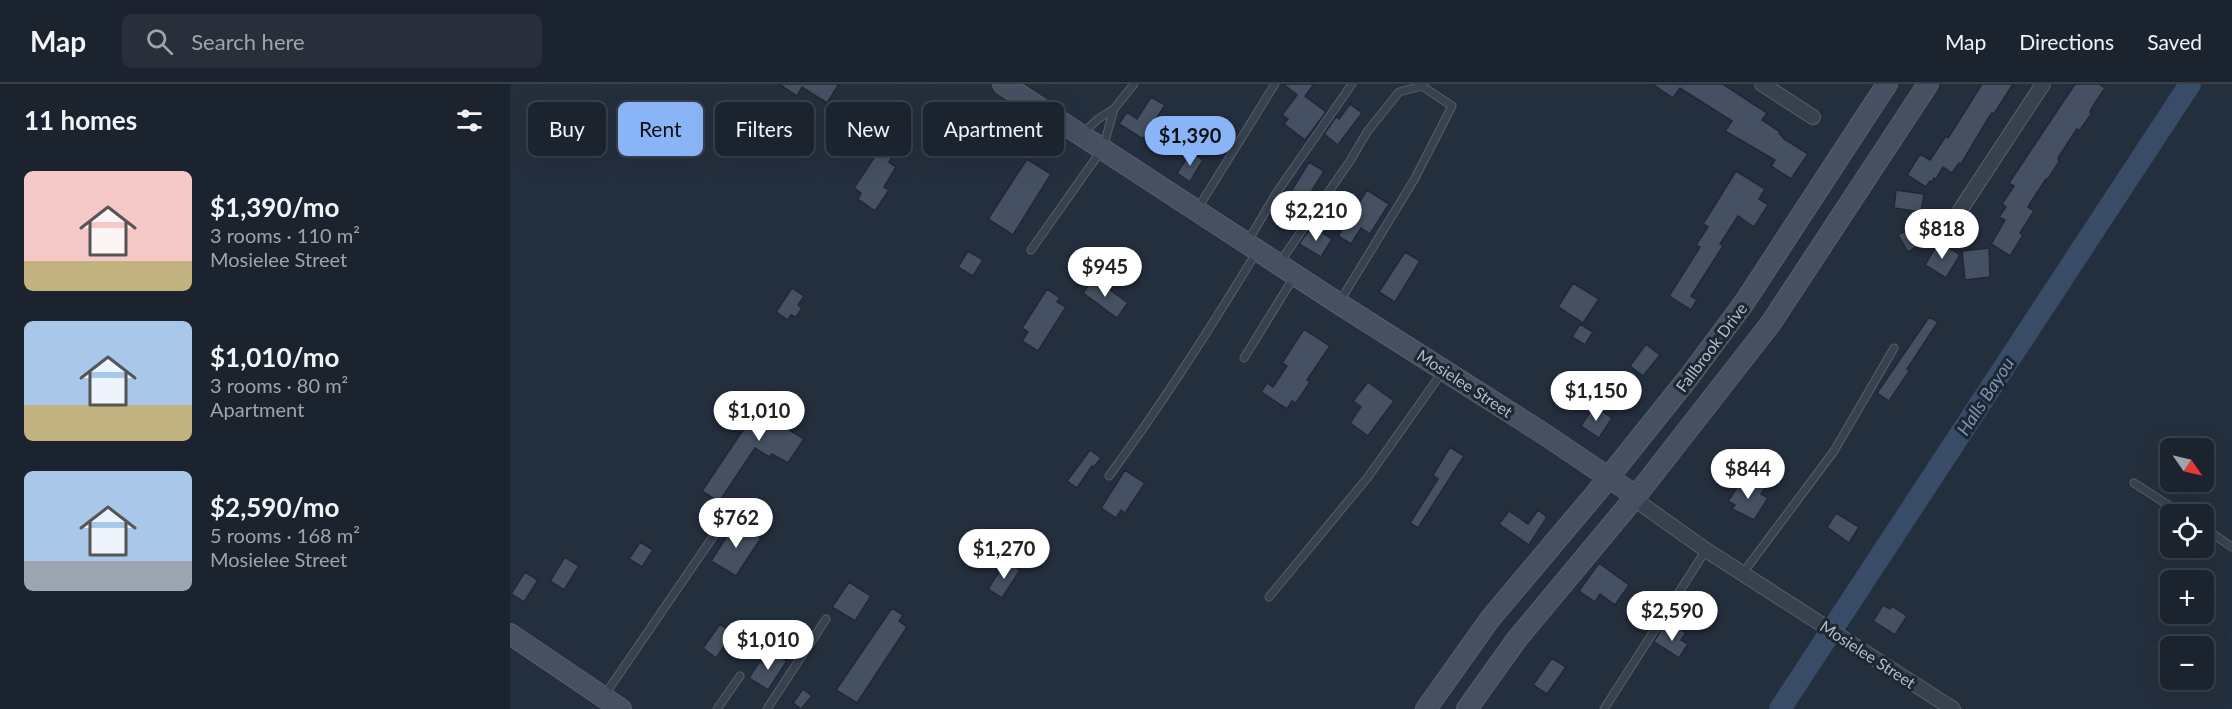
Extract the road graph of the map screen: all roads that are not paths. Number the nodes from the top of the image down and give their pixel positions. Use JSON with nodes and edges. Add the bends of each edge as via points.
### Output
{"nodes":[{"id":1,"x":1003,"y":84,"type":"edge"},
{"id":2,"x":1134,"y":84,"type":"edge"},
{"id":3,"x":1275,"y":84,"type":"edge"},
{"id":4,"x":1352,"y":84,"type":"edge"},
{"id":5,"x":1762,"y":84,"type":"edge"},
{"id":6,"x":1887,"y":84,"type":"edge"},
{"id":7,"x":1928,"y":84,"type":"edge"},
{"id":8,"x":2043,"y":84,"type":"edge"},
{"id":9,"x":1114,"y":109,"type":"junction"},
{"id":10,"x":1813,"y":117,"type":"dead end"},
{"id":11,"x":1082,"y":134,"type":"junction"},
{"id":12,"x":1103,"y":148,"type":"junction"},
{"id":13,"x":1196,"y":210,"type":"junction"},
{"id":14,"x":1959,"y":212,"type":"dead end"},
{"id":15,"x":1252,"y":247,"type":"junction"},
{"id":16,"x":1031,"y":250,"type":"dead end"},
{"id":17,"x":1279,"y":264,"type":"junction"},
{"id":18,"x":1296,"y":275,"type":"junction"},
{"id":19,"x":1338,"y":303,"type":"junction"},
{"id":20,"x":1894,"y":348,"type":"dead end"},
{"id":21,"x":1244,"y":358,"type":"dead end"},
{"id":22,"x":1444,"y":369,"type":"junction"},
{"id":23,"x":1108,"y":476,"type":"dead end"},
{"id":24,"x":1608,"y":477,"type":"junction"},
{"id":25,"x":2134,"y":483,"type":"dead end"},
{"id":26,"x":1636,"y":496,"type":"junction"},
{"id":27,"x":2167,"y":504,"type":"edge"},
{"id":28,"x":734,"y":506,"type":"dead end"},
{"id":29,"x":2214,"y":535,"type":"edge"},
{"id":30,"x":2232,"y":547,"type":"edge"},
{"id":31,"x":1706,"y":549,"type":"junction"},
{"id":32,"x":1743,"y":573,"type":"junction"},
{"id":33,"x":1269,"y":597,"type":"dead end"},
{"id":34,"x":826,"y":619,"type":"dead end"},
{"id":35,"x":510,"y":634,"type":"edge"},
{"id":36,"x":740,"y":676,"type":"dead end"},
{"id":37,"x":604,"y":696,"type":"junction"},
{"id":38,"x":621,"y":709,"type":"edge"},
{"id":39,"x":717,"y":709,"type":"edge"},
{"id":40,"x":767,"y":709,"type":"edge"},
{"id":41,"x":1426,"y":709,"type":"edge"},
{"id":42,"x":1467,"y":709,"type":"edge"},
{"id":43,"x":1604,"y":709,"type":"edge"},
{"id":44,"x":1953,"y":709,"type":"edge"}],
"edges":[{"from":1,"to":11,"type":"main road","name":"Mosielee Street"},
{"from":2,"to":9,"type":"lane"},
{"from":3,"to":13,"type":"lane"},
{"from":4,"to":15,"type":"lane","via":[[1277,192]]},
{"from":5,"to":10,"type":"street"},
{"from":6,"to":24,"type":"main road","name":"Fallbrook Drive","via":[[1744,303]]},
{"from":7,"to":26,"type":"main road","name":"Fallbrook Drive","via":[[1772,323]]},
{"from":8,"to":14,"type":"street"},
{"from":9,"to":11,"type":"lane"},
{"from":9,"to":12,"type":"lane"},
{"from":11,"to":12,"type":"main road","name":"Mosielee Street"},
{"from":12,"to":13,"type":"main road","name":"Mosielee Street"},
{"from":12,"to":16,"type":"lane"},
{"from":13,"to":15,"type":"main road","name":"Mosielee Street"},
{"from":15,"to":17,"type":"main road","name":"Mosielee Street"},
{"from":15,"to":23,"type":"lane","via":[[1191,355]]},
{"from":17,"to":18,"type":"main road","name":"Mosielee Street"},
{"from":17,"to":19,"type":"lane","via":[[1367,132],[1399,92],[1422,86],[1445,101],[1452,106],[1437,139]]},
{"from":18,"to":19,"type":"main road","name":"Mosielee Street"},
{"from":18,"to":21,"type":"lane"},
{"from":19,"to":22,"type":"main road","name":"Mosielee Street"},
{"from":20,"to":32,"type":"lane","via":[[1834,451]]},
{"from":22,"to":24,"type":"main road","name":"Mosielee Street"},
{"from":22,"to":33,"type":"lane","via":[[1368,477]]},
{"from":24,"to":26,"type":"main road","name":"Mosielee Street"},
{"from":24,"to":41,"type":"main road","name":"Fallbrook Drive","via":[[1490,619]]},
{"from":25,"to":27,"type":"lane"},
{"from":26,"to":31,"type":"street","name":"Mosielee Street","via":[[1644,506]]},
{"from":26,"to":42,"type":"main road","name":"Fallbrook Drive","via":[[1517,639]]},
{"from":28,"to":37,"type":"lane"},
{"from":29,"to":30,"type":"lane"},
{"from":31,"to":32,"type":"street","name":"Mosielee Street"},
{"from":31,"to":43,"type":"lane"},
{"from":32,"to":44,"type":"street","name":"Mosielee Street"},
{"from":34,"to":40,"type":"lane"},
{"from":35,"to":37,"type":"main road"},
{"from":36,"to":39,"type":"lane"},
{"from":37,"to":38,"type":"main road"}]}
